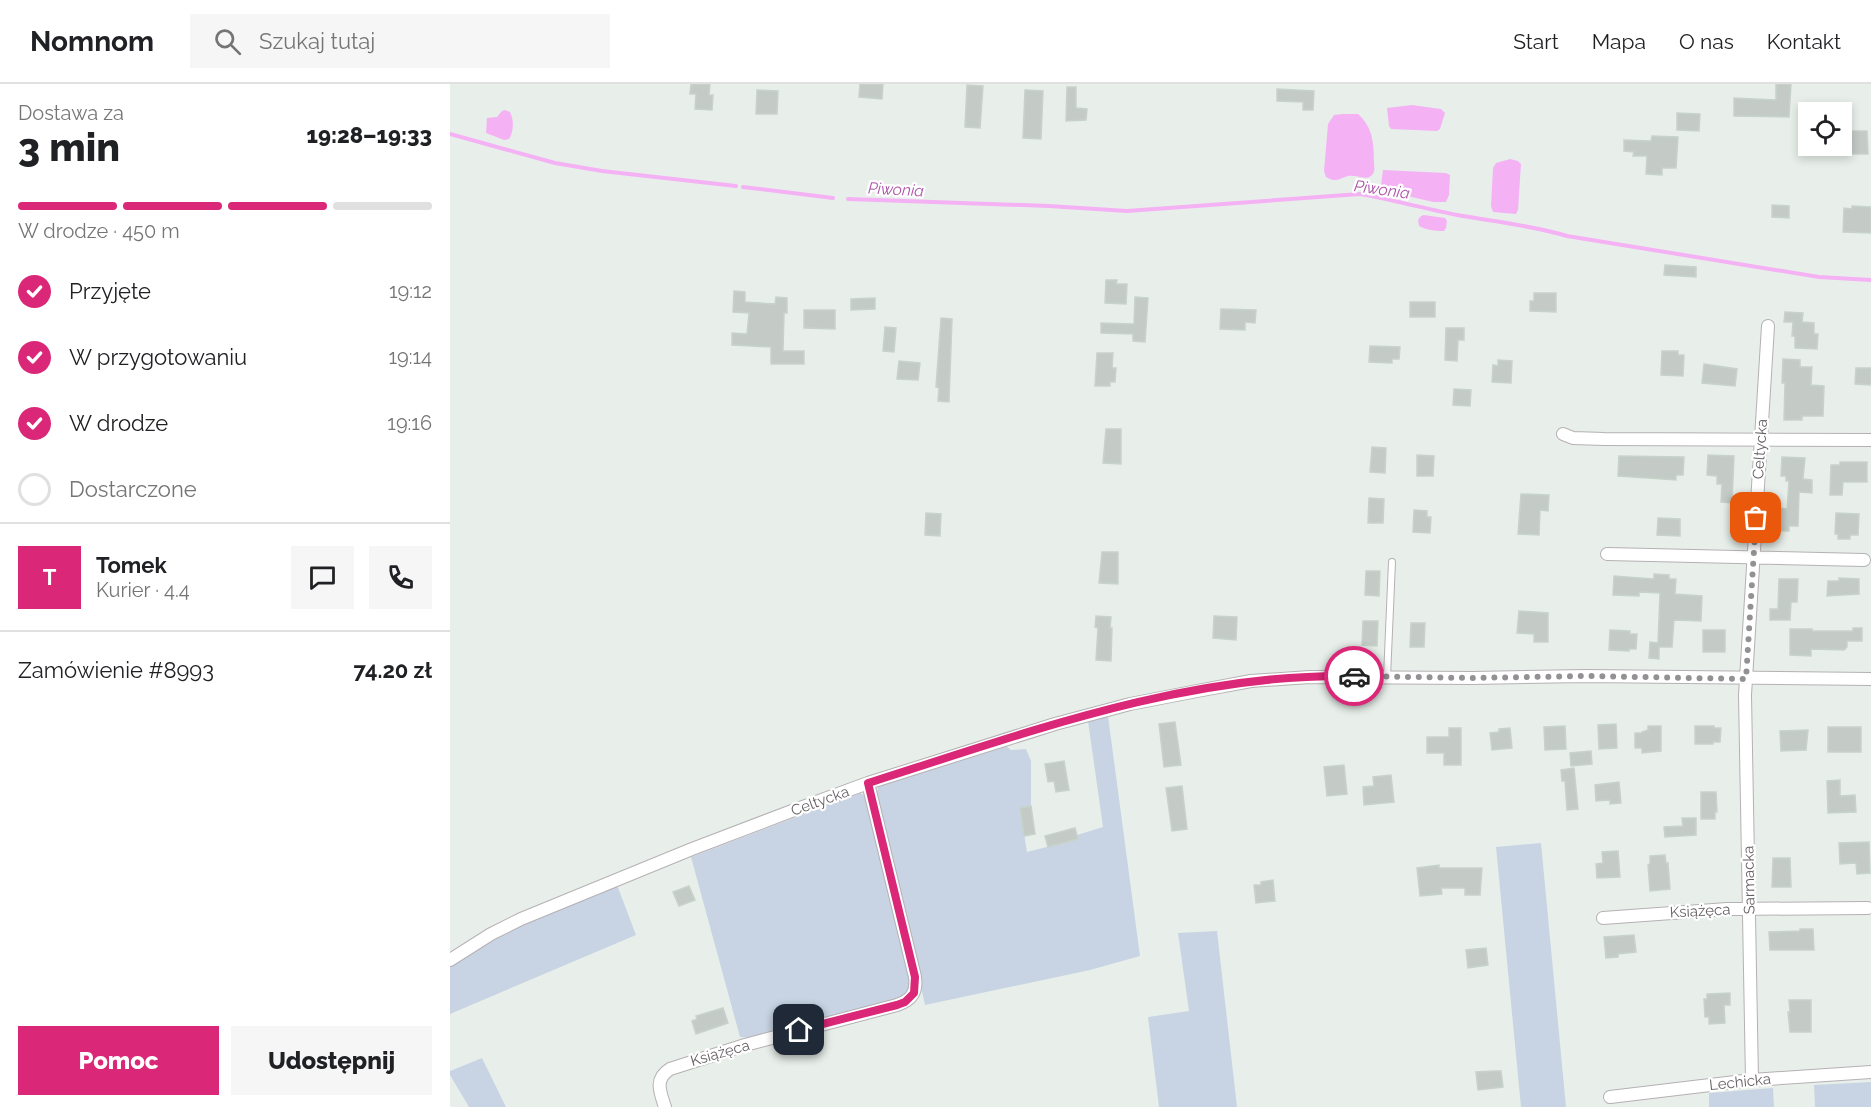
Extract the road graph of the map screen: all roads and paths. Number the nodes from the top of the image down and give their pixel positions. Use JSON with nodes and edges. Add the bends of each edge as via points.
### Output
{"nodes":[{"id":1,"x":1768,"y":326,"type":"dead end"},
{"id":2,"x":1563,"y":435,"type":"dead end"},
{"id":3,"x":1761,"y":438,"type":"junction"},
{"id":4,"x":1871,"y":440,"type":"edge"},
{"id":5,"x":1607,"y":554,"type":"dead end"},
{"id":6,"x":1754,"y":558,"type":"junction"},
{"id":7,"x":1864,"y":560,"type":"dead end"},
{"id":8,"x":1392,"y":562,"type":"dead end"},
{"id":9,"x":1388,"y":677,"type":"junction"},
{"id":10,"x":1746,"y":679,"type":"junction"},
{"id":11,"x":1871,"y":679,"type":"edge"},
{"id":12,"x":868,"y":783,"type":"junction"},
{"id":13,"x":1749,"y":908,"type":"junction"},
{"id":14,"x":1868,"y":908,"type":"dead end"},
{"id":15,"x":1604,"y":918,"type":"dead end"},
{"id":16,"x":450,"y":960,"type":"edge"},
{"id":17,"x":1871,"y":1072,"type":"edge"},
{"id":18,"x":1752,"y":1080,"type":"junction"},
{"id":19,"x":1610,"y":1097,"type":"dead end"},
{"id":20,"x":665,"y":1107,"type":"edge"}],
"edges":[{"from":1,"to":3,"type":"street","name":"Celtycka"},
{"from":2,"to":3,"type":"street","via":[[1604,439]]},
{"from":3,"to":4,"type":"street"},
{"from":3,"to":6,"type":"street","name":"Celtycka"},
{"from":5,"to":6,"type":"street"},
{"from":6,"to":7,"type":"street"},
{"from":6,"to":10,"type":"street","name":"Celtycka"},
{"from":8,"to":9,"type":"lane"},
{"from":9,"to":10,"type":"street","name":"Celtycka"},
{"from":9,"to":12,"type":"street","name":"Celtycka","via":[[1288,678],[1197,690],[1070,720]]},
{"from":10,"to":11,"type":"street","name":"Celtycka"},
{"from":10,"to":13,"type":"street","name":"Sarmacka"},
{"from":12,"to":16,"type":"street","name":"Celtycka","via":[[521,919]]},
{"from":12,"to":20,"type":"street","name":"Książęca","via":[[915,977],[914,993],[897,1005],[670,1069],[659,1082]]},
{"from":13,"to":14,"type":"street","name":"Książęca"},
{"from":13,"to":15,"type":"street","name":"Książęca"},
{"from":13,"to":18,"type":"street","name":"Sarmacka"},
{"from":17,"to":18,"type":"street","name":"Lechicka"},
{"from":18,"to":19,"type":"street","name":"Lechicka"}]}
